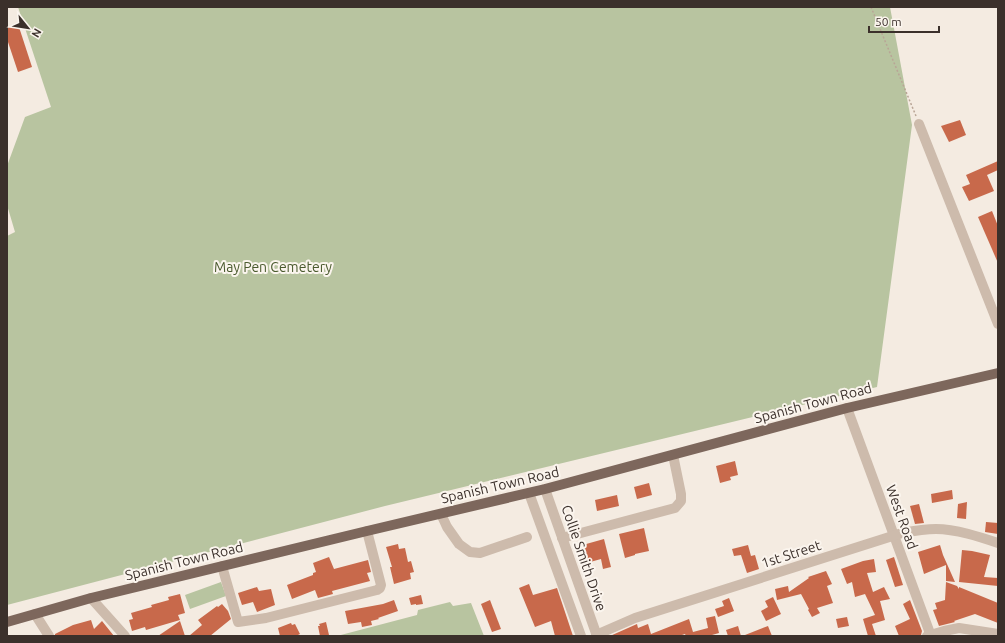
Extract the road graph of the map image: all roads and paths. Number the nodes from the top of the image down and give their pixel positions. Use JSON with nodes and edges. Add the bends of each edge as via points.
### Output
{"nodes":[{"id":1,"x":871,"y":7,"type":"edge"},
{"id":2,"x":919,"y":124,"type":"joint"},
{"id":3,"x":998,"y":324,"type":"edge"},
{"id":4,"x":998,"y":373,"type":"edge"},
{"id":5,"x":847,"y":408,"type":"junction"},
{"id":6,"x":673,"y":455,"type":"junction"},
{"id":7,"x":545,"y":490,"type":"junction"},
{"id":8,"x":529,"y":493,"type":"junction"},
{"id":9,"x":441,"y":514,"type":"junction"},
{"id":10,"x":367,"y":530,"type":"junction"},
{"id":11,"x":894,"y":535,"type":"junction"},
{"id":12,"x":527,"y":538,"type":"dead end"},
{"id":13,"x":562,"y":538,"type":"junction"},
{"id":14,"x":998,"y":543,"type":"edge"},
{"id":15,"x":222,"y":566,"type":"junction"},
{"id":16,"x":91,"y":598,"type":"junction"},
{"id":17,"x":35,"y":614,"type":"junction"},
{"id":18,"x":7,"y":622,"type":"edge"},
{"id":19,"x":998,"y":634,"type":"edge"},
{"id":20,"x":48,"y":636,"type":"edge"},
{"id":21,"x":125,"y":636,"type":"edge"},
{"id":22,"x":581,"y":636,"type":"edge"},
{"id":23,"x":596,"y":636,"type":"edge"},
{"id":24,"x":929,"y":636,"type":"edge"}],
"edges":[{"from":1,"to":2,"type":"path"},
{"from":2,"to":3,"type":"street"},
{"from":4,"to":5,"type":"main road","name":"Spanish Town Road"},
{"from":5,"to":6,"type":"main road","name":"Spanish Town Road"},
{"from":5,"to":11,"type":"street","name":"West Road"},
{"from":6,"to":7,"type":"main road","name":"Spanish Town Road"},
{"from":6,"to":13,"type":"street","via":[[682,494],[675,508]]},
{"from":7,"to":8,"type":"main road","name":"Spanish Town Road"},
{"from":7,"to":13,"type":"street","name":"Collie Smith Drive"},
{"from":8,"to":9,"type":"main road","name":"Spanish Town Road"},
{"from":8,"to":22,"type":"street","name":"Collie Smith Drive"},
{"from":9,"to":10,"type":"main road","name":"Spanish Town Road"},
{"from":9,"to":12,"type":"street","via":[[459,544],[470,552],[480,553]]},
{"from":10,"to":15,"type":"main road","name":"Spanish Town Road"},
{"from":10,"to":15,"type":"street","via":[[380,588],[274,616],[238,622]]},
{"from":11,"to":14,"type":"street","name":"1st Street","via":[[937,529]]},
{"from":11,"to":23,"type":"street","name":"1st Street","via":[[636,618]]},
{"from":11,"to":24,"type":"street","name":"West Road"},
{"from":13,"to":23,"type":"street","name":"Collie Smith Drive"},
{"from":15,"to":16,"type":"main road","name":"Spanish Town Road"},
{"from":16,"to":17,"type":"main road","name":"Spanish Town Road"},
{"from":16,"to":21,"type":"street"},
{"from":17,"to":18,"type":"main road","name":"Spanish Town Road"},
{"from":17,"to":20,"type":"street"},
{"from":19,"to":24,"type":"street","via":[[959,628]]}]}
